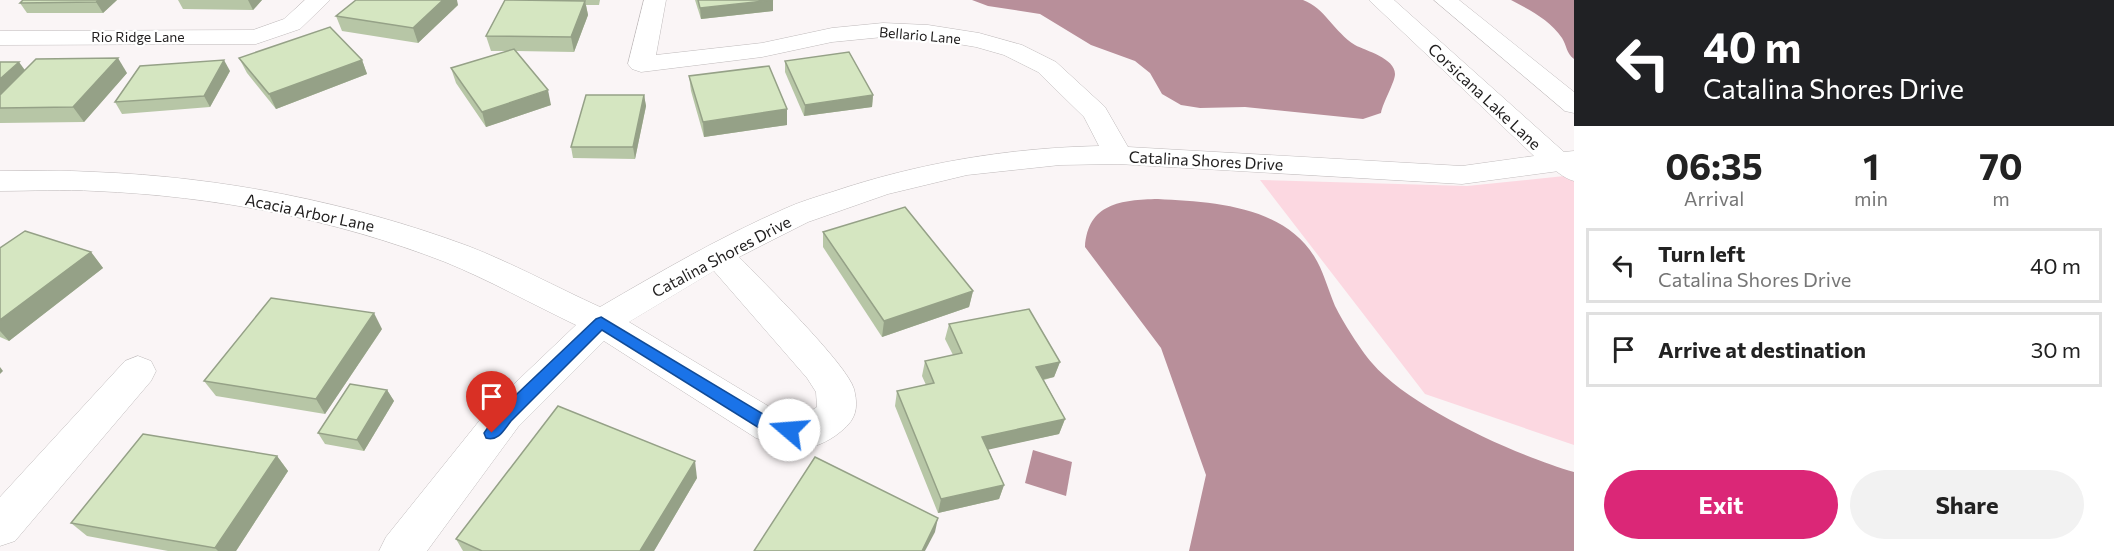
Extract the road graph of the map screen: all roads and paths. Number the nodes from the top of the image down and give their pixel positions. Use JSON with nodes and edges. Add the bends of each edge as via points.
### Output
{"nodes":[{"id":1,"x":319,"y":0,"type":"edge"},
{"id":2,"x":655,"y":0,"type":"edge"},
{"id":3,"x":1380,"y":0,"type":"edge"},
{"id":4,"x":1445,"y":0,"type":"edge"},
{"id":5,"x":1478,"y":27,"type":"junction"},
{"id":6,"x":1414,"y":30,"type":"junction"},
{"id":7,"x":0,"y":38,"type":"edge"},
{"id":8,"x":1574,"y":105,"type":"edge"},
{"id":9,"x":1118,"y":155,"type":"junction"},
{"id":10,"x":1568,"y":165,"type":"edge"},
{"id":11,"x":0,"y":181,"type":"edge"},
{"id":12,"x":718,"y":254,"type":"junction"},
{"id":13,"x":601,"y":322,"type":"junction"},
{"id":14,"x":138,"y":371,"type":"dead end"},
{"id":15,"x":0,"y":527,"type":"edge"},
{"id":16,"x":401,"y":551,"type":"edge"}],
"edges":[{"from":1,"to":7,"type":"street","name":"Rio Ridge Lane","via":[[292,24],[256,37]]},
{"from":2,"to":9,"type":"street","name":"Bellario Lane","via":[[641,64],[883,30],[928,32],[1013,50],[1047,67],[1095,113]]},
{"from":3,"to":6,"type":"street","name":"Corsicana Lake Lane"},
{"from":4,"to":5,"type":"street"},
{"from":5,"to":6,"type":"street","name":"Corsicana Lake Lane"},
{"from":5,"to":8,"type":"street"},
{"from":6,"to":10,"type":"street","name":"Corsicana Lake Lane"},
{"from":9,"to":10,"type":"street","name":"Catalina Shores Drive","via":[[1462,175]]},
{"from":9,"to":12,"type":"street","name":"Catalina Shores Drive","via":[[1060,156],[967,166],[880,186],[797,215]]},
{"from":11,"to":13,"type":"street","name":"Acacia Arbor Lane","via":[[95,181],[190,189],[287,204],[387,230],[458,255]]},
{"from":12,"to":13,"type":"street","name":"Catalina Shores Drive"},
{"from":12,"to":13,"type":"street","name":"Acacia Arbor Lane","via":[[835,388],[836,414],[808,433],[770,427]]},
{"from":13,"to":16,"type":"street","name":"Catalina Shores Drive","via":[[505,416]]},
{"from":14,"to":15,"type":"street"}]}
